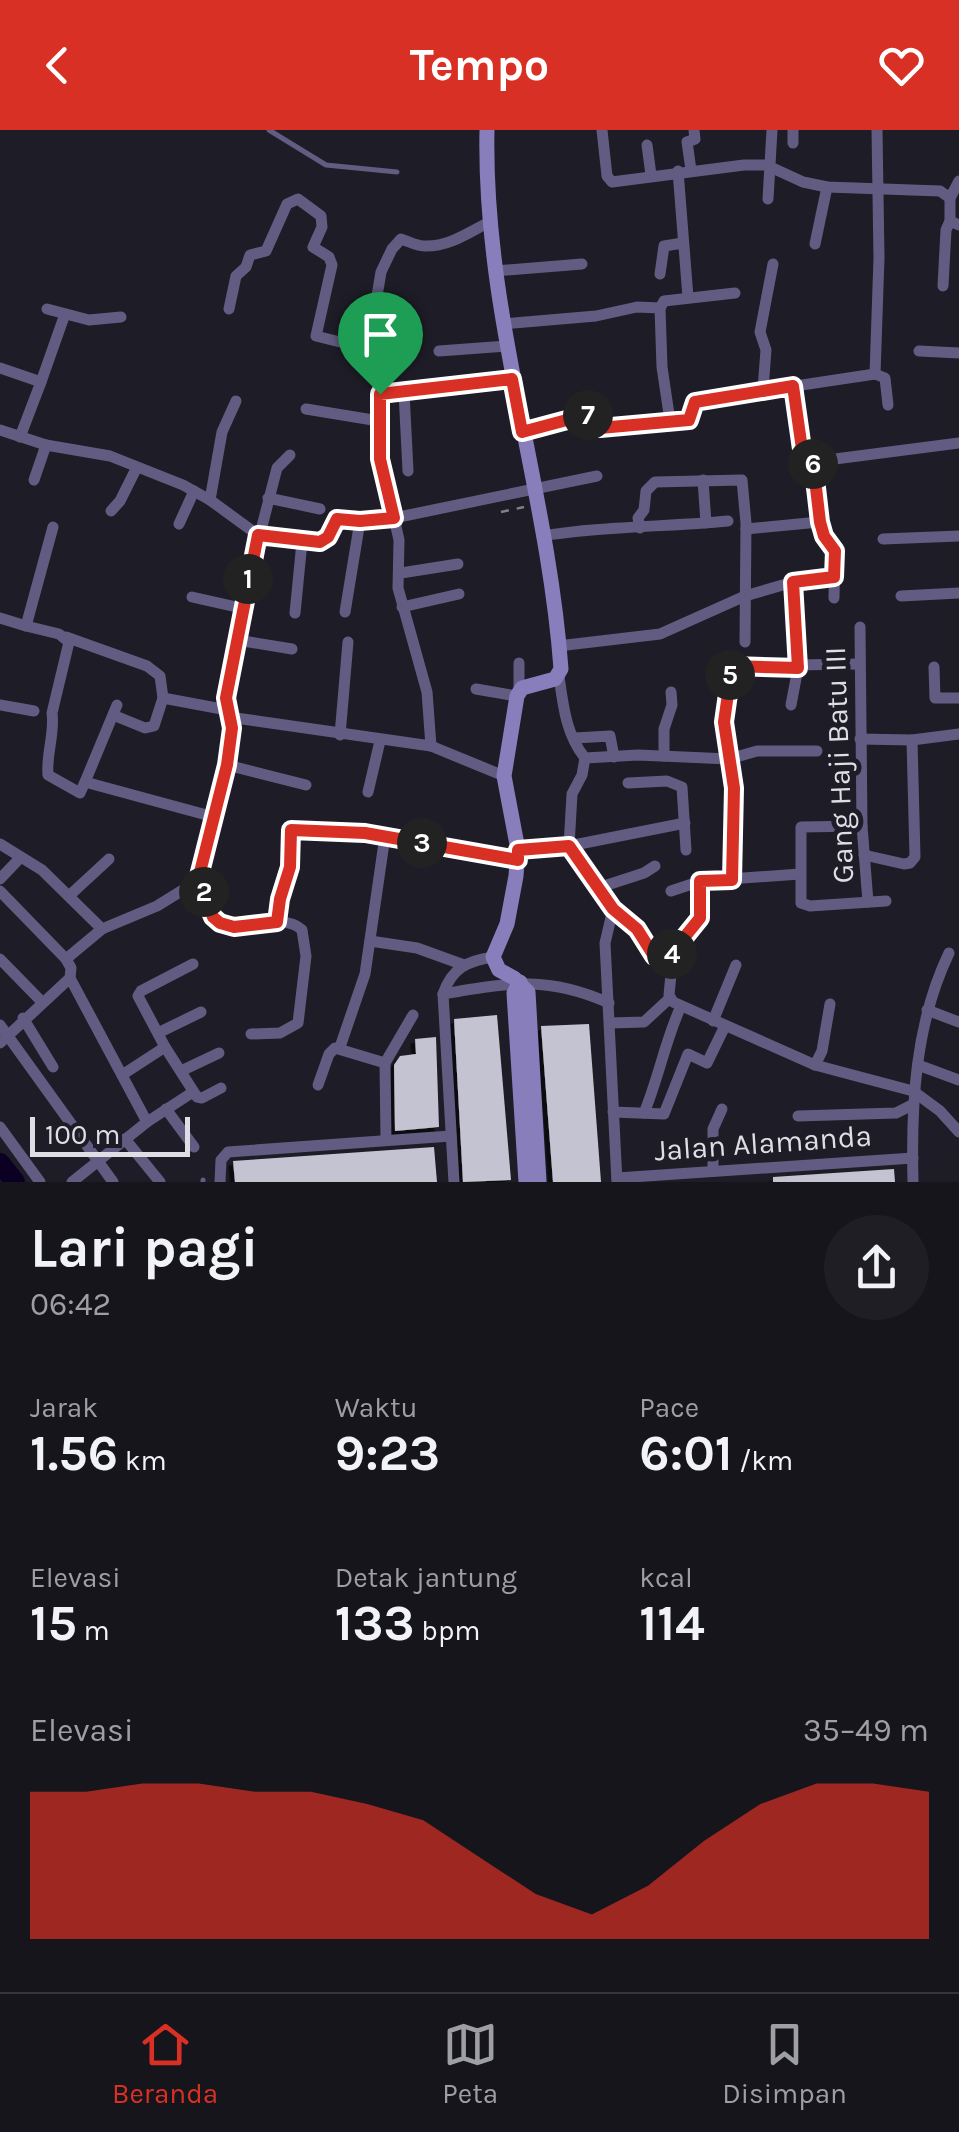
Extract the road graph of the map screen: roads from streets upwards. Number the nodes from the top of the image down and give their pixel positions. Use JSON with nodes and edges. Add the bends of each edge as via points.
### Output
{"nodes":[{"id":1,"x":487,"y":130,"type":"edge"},
{"id":2,"x":602,"y":130,"type":"edge"},
{"id":3,"x":694,"y":130,"type":"edge"},
{"id":4,"x":772,"y":130,"type":"edge"},
{"id":5,"x":877,"y":130,"type":"edge"},
{"id":6,"x":647,"y":146,"type":"dead end"},
{"id":7,"x":772,"y":170,"type":"junction"},
{"id":8,"x":684,"y":171,"type":"junction"},
{"id":9,"x":651,"y":175,"type":"junction"},
{"id":10,"x":959,"y":182,"type":"edge"},
{"id":11,"x":827,"y":188,"type":"junction"},
{"id":12,"x":877,"y":191,"type":"junction"},
{"id":13,"x":950,"y":198,"type":"junction"},
{"id":14,"x":768,"y":199,"type":"dead end"},
{"id":15,"x":489,"y":222,"type":"junction"},
{"id":16,"x":954,"y":223,"type":"edge"},
{"id":17,"x":683,"y":242,"type":"junction"},
{"id":18,"x":816,"y":244,"type":"dead end"},
{"id":19,"x":582,"y":264,"type":"dead end"},
{"id":20,"x":773,"y":264,"type":"dead end"},
{"id":21,"x":495,"y":271,"type":"junction"},
{"id":22,"x":660,"y":274,"type":"dead end"},
{"id":23,"x":944,"y":286,"type":"dead end"},
{"id":24,"x":736,"y":293,"type":"dead end"},
{"id":25,"x":688,"y":296,"type":"junction"},
{"id":26,"x":47,"y":308,"type":"dead end"},
{"id":27,"x":228,"y":308,"type":"dead end"},
{"id":28,"x":660,"y":308,"type":"junction"},
{"id":29,"x":65,"y":314,"type":"junction"},
{"id":30,"x":121,"y":318,"type":"dead end"},
{"id":31,"x":503,"y":324,"type":"junction"},
{"id":32,"x":507,"y":346,"type":"junction"},
{"id":33,"x":376,"y":351,"type":"junction"},
{"id":34,"x":919,"y":351,"type":"dead end"},
{"id":35,"x":439,"y":352,"type":"dead end"},
{"id":36,"x":959,"y":353,"type":"edge"},
{"id":37,"x":0,"y":368,"type":"edge"},
{"id":38,"x":875,"y":374,"type":"junction"},
{"id":39,"x":512,"y":379,"type":"junction"},
{"id":40,"x":41,"y":382,"type":"junction"},
{"id":41,"x":793,"y":386,"type":"junction"},
{"id":42,"x":762,"y":389,"type":"junction"},
{"id":43,"x":404,"y":392,"type":"junction"},
{"id":44,"x":380,"y":394,"type":"junction"},
{"id":45,"x":236,"y":401,"type":"dead end"},
{"id":46,"x":888,"y":406,"type":"dead end"},
{"id":47,"x":306,"y":409,"type":"dead end"},
{"id":48,"x":379,"y":421,"type":"junction"},
{"id":49,"x":670,"y":421,"type":"junction"},
{"id":50,"x":0,"y":430,"type":"edge"},
{"id":51,"x":522,"y":432,"type":"junction"},
{"id":52,"x":20,"y":437,"type":"junction"},
{"id":53,"x":959,"y":443,"type":"edge"},
{"id":54,"x":46,"y":446,"type":"junction"},
{"id":55,"x":290,"y":455,"type":"dead end"},
{"id":56,"x":813,"y":462,"type":"junction"},
{"id":57,"x":136,"y":468,"type":"junction"},
{"id":58,"x":408,"y":471,"type":"dead end"},
{"id":59,"x":596,"y":476,"type":"dead end"},
{"id":60,"x":34,"y":480,"type":"dead end"},
{"id":61,"x":703,"y":480,"type":"junction"},
{"id":62,"x":194,"y":491,"type":"junction"},
{"id":63,"x":535,"y":497,"type":"junction"},
{"id":64,"x":268,"y":498,"type":"junction"},
{"id":65,"x":210,"y":500,"type":"junction"},
{"id":66,"x":320,"y":510,"type":"dead end"},
{"id":67,"x":110,"y":511,"type":"dead end"},
{"id":68,"x":394,"y":518,"type":"junction"},
{"id":69,"x":360,"y":521,"type":"junction"},
{"id":70,"x":728,"y":521,"type":"dead end"},
{"id":71,"x":820,"y":522,"type":"junction"},
{"id":72,"x":706,"y":523,"type":"junction"},
{"id":73,"x":179,"y":524,"type":"dead end"},
{"id":74,"x":53,"y":527,"type":"dead end"},
{"id":75,"x":640,"y":528,"type":"junction"},
{"id":76,"x":746,"y":529,"type":"junction"},
{"id":77,"x":258,"y":535,"type":"junction"},
{"id":78,"x":542,"y":536,"type":"junction"},
{"id":79,"x":959,"y":536,"type":"edge"},
{"id":80,"x":883,"y":538,"type":"dead end"},
{"id":81,"x":302,"y":542,"type":"junction"},
{"id":82,"x":458,"y":564,"type":"dead end"},
{"id":83,"x":401,"y":573,"type":"junction"},
{"id":84,"x":834,"y":577,"type":"junction"},
{"id":85,"x":793,"y":582,"type":"junction"},
{"id":86,"x":459,"y":594,"type":"dead end"},
{"id":87,"x":959,"y":594,"type":"edge"},
{"id":88,"x":746,"y":596,"type":"junction"},
{"id":89,"x":901,"y":596,"type":"dead end"},
{"id":90,"x":192,"y":597,"type":"dead end"},
{"id":91,"x":834,"y":598,"type":"dead end"},
{"id":92,"x":402,"y":607,"type":"junction"},
{"id":93,"x":241,"y":608,"type":"junction"},
{"id":94,"x":345,"y":612,"type":"dead end"},
{"id":95,"x":295,"y":613,"type":"dead end"},
{"id":96,"x":0,"y":618,"type":"edge"},
{"id":97,"x":26,"y":626,"type":"junction"},
{"id":98,"x":860,"y":627,"type":"dead end"},
{"id":99,"x":66,"y":638,"type":"junction"},
{"id":100,"x":237,"y":640,"type":"junction"},
{"id":101,"x":348,"y":642,"type":"dead end"},
{"id":102,"x":744,"y":642,"type":"dead end"},
{"id":103,"x":558,"y":646,"type":"junction"},
{"id":104,"x":292,"y":649,"type":"dead end"},
{"id":105,"x":519,"y":663,"type":"dead end"},
{"id":106,"x":860,"y":664,"type":"junction"},
{"id":107,"x":934,"y":667,"type":"dead end"},
{"id":108,"x":798,"y":668,"type":"junction"},
{"id":109,"x":559,"y":676,"type":"junction"},
{"id":110,"x":476,"y":690,"type":"dead end"},
{"id":111,"x":672,"y":692,"type":"dead end"},
{"id":112,"x":518,"y":693,"type":"junction"},
{"id":113,"x":162,"y":698,"type":"junction"},
{"id":114,"x":959,"y":698,"type":"edge"},
{"id":115,"x":0,"y":704,"type":"edge"},
{"id":116,"x":791,"y":705,"type":"dead end"},
{"id":117,"x":34,"y":710,"type":"dead end"},
{"id":118,"x":228,"y":713,"type":"junction"},
{"id":119,"x":959,"y":734,"type":"edge"},
{"id":120,"x":340,"y":735,"type":"junction"},
{"id":121,"x":575,"y":738,"type":"junction"},
{"id":122,"x":860,"y":739,"type":"junction"},
{"id":123,"x":912,"y":740,"type":"junction"},
{"id":124,"x":380,"y":741,"type":"junction"},
{"id":125,"x":431,"y":746,"type":"junction"},
{"id":126,"x":817,"y":751,"type":"dead end"},
{"id":127,"x":664,"y":756,"type":"junction"},
{"id":128,"x":614,"y":757,"type":"junction"},
{"id":129,"x":585,"y":758,"type":"junction"},
{"id":130,"x":729,"y":760,"type":"junction"},
{"id":131,"x":227,"y":765,"type":"junction"},
{"id":132,"x":504,"y":776,"type":"junction"},
{"id":133,"x":85,"y":782,"type":"junction"},
{"id":134,"x":628,"y":783,"type":"dead end"},
{"id":135,"x":306,"y":785,"type":"dead end"},
{"id":136,"x":368,"y":792,"type":"dead end"},
{"id":137,"x":214,"y":818,"type":"junction"},
{"id":138,"x":686,"y":823,"type":"junction"},
{"id":139,"x":862,"y":826,"type":"junction"},
{"id":140,"x":384,"y":836,"type":"junction"},
{"id":141,"x":0,"y":844,"type":"edge"},
{"id":142,"x":569,"y":846,"type":"junction"},
{"id":143,"x":686,"y":850,"type":"dead end"},
{"id":144,"x":518,"y":855,"type":"junction"},
{"id":145,"x":864,"y":856,"type":"junction"},
{"id":146,"x":20,"y":858,"type":"junction"},
{"id":147,"x":109,"y":859,"type":"dead end"},
{"id":148,"x":655,"y":866,"type":"dead end"},
{"id":149,"x":800,"y":874,"type":"junction"},
{"id":150,"x":0,"y":879,"type":"edge"},
{"id":151,"x":732,"y":880,"type":"junction"},
{"id":152,"x":700,"y":881,"type":"junction"},
{"id":153,"x":196,"y":883,"type":"junction"},
{"id":154,"x":601,"y":888,"type":"junction"},
{"id":155,"x":0,"y":891,"type":"edge"},
{"id":156,"x":671,"y":891,"type":"dead end"},
{"id":157,"x":70,"y":895,"type":"junction"},
{"id":158,"x":886,"y":901,"type":"dead end"},
{"id":159,"x":868,"y":902,"type":"junction"},
{"id":160,"x":613,"y":909,"type":"junction"},
{"id":161,"x":277,"y":922,"type":"junction"},
{"id":162,"x":99,"y":926,"type":"junction"},
{"id":163,"x":370,"y":941,"type":"junction"},
{"id":164,"x":949,"y":953,"type":"dead end"},
{"id":165,"x":493,"y":957,"type":"junction"},
{"id":166,"x":0,"y":959,"type":"edge"},
{"id":167,"x":66,"y":959,"type":"junction"},
{"id":168,"x":666,"y":960,"type":"junction"},
{"id":169,"x":194,"y":964,"type":"dead end"},
{"id":170,"x":464,"y":965,"type":"junction"},
{"id":171,"x":736,"y":965,"type":"dead end"},
{"id":172,"x":70,"y":978,"type":"junction"},
{"id":173,"x":520,"y":982,"type":"junction"},
{"id":174,"x":444,"y":994,"type":"junction"},
{"id":175,"x":42,"y":1002,"type":"junction"},
{"id":176,"x":676,"y":1002,"type":"junction"},
{"id":177,"x":609,"y":1003,"type":"junction"},
{"id":178,"x":830,"y":1004,"type":"dead end"},
{"id":179,"x":927,"y":1010,"type":"junction"},
{"id":180,"x":201,"y":1012,"type":"dead end"},
{"id":181,"x":413,"y":1015,"type":"dead end"},
{"id":182,"x":24,"y":1018,"type":"junction"},
{"id":183,"x":610,"y":1022,"type":"junction"},
{"id":184,"x":959,"y":1022,"type":"edge"},
{"id":185,"x":719,"y":1024,"type":"junction"},
{"id":186,"x":3,"y":1033,"type":"edge"},
{"id":187,"x":158,"y":1034,"type":"junction"},
{"id":188,"x":250,"y":1034,"type":"dead end"},
{"id":189,"x":165,"y":1047,"type":"junction"},
{"id":190,"x":340,"y":1047,"type":"junction"},
{"id":191,"x":219,"y":1053,"type":"dead end"},
{"id":192,"x":384,"y":1064,"type":"junction"},
{"id":193,"x":815,"y":1065,"type":"junction"},
{"id":194,"x":918,"y":1065,"type":"junction"},
{"id":195,"x":53,"y":1067,"type":"dead end"},
{"id":196,"x":181,"y":1071,"type":"junction"},
{"id":197,"x":122,"y":1075,"type":"junction"},
{"id":198,"x":959,"y":1080,"type":"edge"},
{"id":199,"x":318,"y":1085,"type":"dead end"},
{"id":200,"x":222,"y":1088,"type":"dead end"},
{"id":201,"x":913,"y":1091,"type":"junction"},
{"id":202,"x":194,"y":1092,"type":"junction"},
{"id":203,"x":912,"y":1105,"type":"junction"},
{"id":204,"x":722,"y":1108,"type":"dead end"},
{"id":205,"x":166,"y":1110,"type":"junction"},
{"id":206,"x":613,"y":1112,"type":"junction"},
{"id":207,"x":644,"y":1113,"type":"junction"},
{"id":208,"x":798,"y":1116,"type":"dead end"},
{"id":209,"x":147,"y":1122,"type":"junction"},
{"id":210,"x":0,"y":1127,"type":"edge"},
{"id":211,"x":530,"y":1130,"type":"junction"},
{"id":212,"x":959,"y":1132,"type":"edge"},
{"id":213,"x":451,"y":1136,"type":"junction"},
{"id":214,"x":126,"y":1139,"type":"junction"},
{"id":215,"x":386,"y":1140,"type":"junction"},
{"id":216,"x":194,"y":1147,"type":"dead end"},
{"id":217,"x":912,"y":1158,"type":"junction"},
{"id":218,"x":98,"y":1162,"type":"junction"},
{"id":219,"x":713,"y":1171,"type":"junction"},
{"id":220,"x":617,"y":1180,"type":"edge"},
{"id":221,"x":40,"y":1182,"type":"edge"},
{"id":222,"x":72,"y":1182,"type":"edge"},
{"id":223,"x":113,"y":1182,"type":"edge"},
{"id":224,"x":160,"y":1182,"type":"edge"},
{"id":225,"x":220,"y":1182,"type":"edge"},
{"id":226,"x":454,"y":1182,"type":"edge"},
{"id":227,"x":526,"y":1182,"type":"edge"},
{"id":228,"x":540,"y":1182,"type":"edge"},
{"id":229,"x":913,"y":1182,"type":"edge"}],
"edges":[{"from":1,"to":15,"type":"street"},
{"from":2,"to":9,"type":"street","via":[[608,180]]},
{"from":3,"to":8,"type":"street"},
{"from":4,"to":7,"type":"street"},
{"from":5,"to":12,"type":"street"},
{"from":6,"to":9,"type":"street"},
{"from":7,"to":8,"type":"street","via":[[744,164]]},
{"from":7,"to":11,"type":"street"},
{"from":7,"to":14,"type":"street"},
{"from":8,"to":9,"type":"street"},
{"from":8,"to":17,"type":"street"},
{"from":10,"to":13,"type":"street"},
{"from":11,"to":12,"type":"street"},
{"from":11,"to":18,"type":"street"},
{"from":12,"to":13,"type":"street","via":[[940,191]]},
{"from":12,"to":38,"type":"street"},
{"from":13,"to":16,"type":"street"},
{"from":15,"to":21,"type":"street"},
{"from":15,"to":33,"type":"street","via":[[452,242],[396,242],[378,284]]},
{"from":16,"to":23,"type":"street","via":[[946,230]]},
{"from":17,"to":22,"type":"street","via":[[664,246]]},
{"from":17,"to":25,"type":"street"},
{"from":19,"to":21,"type":"street"},
{"from":20,"to":42,"type":"street","via":[[760,332],[766,350]]},
{"from":21,"to":31,"type":"street"},
{"from":24,"to":25,"type":"street"},
{"from":25,"to":28,"type":"street"},
{"from":26,"to":29,"type":"street"},
{"from":27,"to":33,"type":"street","via":[[236,276],[250,255],[266,251],[287,204],[298,199],[321,216],[313,247],[332,265],[316,336]]},
{"from":28,"to":31,"type":"street"},
{"from":28,"to":49,"type":"street"},
{"from":29,"to":30,"type":"street"},
{"from":29,"to":40,"type":"street"},
{"from":31,"to":32,"type":"street"},
{"from":32,"to":35,"type":"street"},
{"from":32,"to":39,"type":"street"},
{"from":33,"to":44,"type":"street"},
{"from":34,"to":36,"type":"street"},
{"from":37,"to":40,"type":"street"},
{"from":38,"to":41,"type":"street"},
{"from":38,"to":46,"type":"street","via":[[885,378]]},
{"from":39,"to":43,"type":"street"},
{"from":39,"to":51,"type":"street"},
{"from":40,"to":52,"type":"street"},
{"from":41,"to":42,"type":"street"},
{"from":41,"to":56,"type":"street","via":[[804,463]]},
{"from":42,"to":49,"type":"street","via":[[695,402],[689,420]]},
{"from":43,"to":44,"type":"street"},
{"from":43,"to":58,"type":"street"},
{"from":44,"to":48,"type":"street"},
{"from":45,"to":65,"type":"street","via":[[222,432]]},
{"from":47,"to":48,"type":"street"},
{"from":48,"to":68,"type":"street"},
{"from":49,"to":51,"type":"street","via":[[600,428],[593,413]]},
{"from":50,"to":52,"type":"street"},
{"from":51,"to":63,"type":"street"},
{"from":52,"to":54,"type":"street"},
{"from":53,"to":56,"type":"street"},
{"from":54,"to":57,"type":"street","via":[[94,452]]},
{"from":54,"to":60,"type":"street"},
{"from":55,"to":64,"type":"street","via":[[278,464]]},
{"from":56,"to":71,"type":"street"},
{"from":57,"to":62,"type":"street"},
{"from":57,"to":67,"type":"street"},
{"from":59,"to":63,"type":"street"},
{"from":61,"to":72,"type":"street"},
{"from":61,"to":75,"type":"street","via":[[648,485]]},
{"from":61,"to":76,"type":"street","via":[[742,480]]},
{"from":62,"to":65,"type":"street"},
{"from":62,"to":73,"type":"street"},
{"from":63,"to":68,"type":"street"},
{"from":63,"to":78,"type":"street"},
{"from":64,"to":66,"type":"street"},
{"from":64,"to":77,"type":"street"},
{"from":65,"to":77,"type":"street"},
{"from":68,"to":69,"type":"street"},
{"from":68,"to":83,"type":"street"},
{"from":69,"to":81,"type":"street","via":[[337,519],[323,541]]},
{"from":69,"to":94,"type":"street"},
{"from":70,"to":72,"type":"street"},
{"from":71,"to":76,"type":"street"},
{"from":71,"to":84,"type":"street","via":[[835,551]]},
{"from":72,"to":75,"type":"street"},
{"from":74,"to":97,"type":"street"},
{"from":75,"to":78,"type":"street"},
{"from":76,"to":88,"type":"street"},
{"from":77,"to":81,"type":"street"},
{"from":77,"to":93,"type":"street"},
{"from":78,"to":103,"type":"street"},
{"from":79,"to":80,"type":"street"},
{"from":81,"to":95,"type":"street"},
{"from":82,"to":83,"type":"street"},
{"from":83,"to":92,"type":"street"},
{"from":84,"to":85,"type":"street"},
{"from":84,"to":91,"type":"street"},
{"from":85,"to":88,"type":"street"},
{"from":85,"to":108,"type":"street"},
{"from":86,"to":92,"type":"street"},
{"from":87,"to":89,"type":"street"},
{"from":88,"to":102,"type":"street"},
{"from":88,"to":103,"type":"street","via":[[660,634]]},
{"from":90,"to":93,"type":"street"},
{"from":92,"to":125,"type":"street","via":[[426,692]]},
{"from":93,"to":100,"type":"street"},
{"from":96,"to":97,"type":"street"},
{"from":97,"to":99,"type":"street"},
{"from":98,"to":106,"type":"street","name":"Gang Haji Batu III"},
{"from":99,"to":113,"type":"street","via":[[156,671]]},
{"from":99,"to":133,"type":"street","via":[[48,775],[80,793]]},
{"from":100,"to":104,"type":"street"},
{"from":100,"to":118,"type":"street"},
{"from":101,"to":120,"type":"street"},
{"from":103,"to":109,"type":"street"},
{"from":105,"to":112,"type":"street"},
{"from":106,"to":108,"type":"street"},
{"from":106,"to":122,"type":"street","name":"Gang Haji Batu III"},
{"from":107,"to":114,"type":"street","via":[[935,698]]},
{"from":108,"to":116,"type":"street"},
{"from":108,"to":130,"type":"street","via":[[732,666],[724,722]]},
{"from":109,"to":112,"type":"street"},
{"from":109,"to":121,"type":"street","via":[[564,720]]},
{"from":110,"to":112,"type":"street"},
{"from":111,"to":127,"type":"street"},
{"from":112,"to":132,"type":"street"},
{"from":113,"to":118,"type":"street"},
{"from":113,"to":133,"type":"street","via":[[154,726],[145,728],[115,710]]},
{"from":115,"to":117,"type":"street"},
{"from":118,"to":120,"type":"street"},
{"from":118,"to":131,"type":"street"},
{"from":119,"to":123,"type":"street"},
{"from":120,"to":124,"type":"street"},
{"from":121,"to":128,"type":"street","via":[[610,736]]},
{"from":121,"to":129,"type":"street"},
{"from":122,"to":123,"type":"street"},
{"from":122,"to":139,"type":"street","name":"Gang Haji Batu III"},
{"from":123,"to":145,"type":"street","via":[[914,860]]},
{"from":124,"to":125,"type":"street"},
{"from":124,"to":136,"type":"street"},
{"from":125,"to":132,"type":"street"},
{"from":126,"to":130,"type":"street","via":[[757,751]]},
{"from":127,"to":128,"type":"street"},
{"from":127,"to":130,"type":"street"},
{"from":128,"to":129,"type":"street"},
{"from":129,"to":142,"type":"street","via":[[572,794]]},
{"from":130,"to":151,"type":"street"},
{"from":131,"to":135,"type":"street"},
{"from":131,"to":137,"type":"street"},
{"from":132,"to":144,"type":"street"},
{"from":133,"to":137,"type":"street"},
{"from":134,"to":138,"type":"street","via":[[678,784]]},
{"from":137,"to":153,"type":"street"},
{"from":138,"to":142,"type":"street"},
{"from":138,"to":143,"type":"street"},
{"from":139,"to":145,"type":"street","name":"Gang Haji Batu III"},
{"from":139,"to":149,"type":"street","via":[[801,827]]},
{"from":140,"to":144,"type":"street"},
{"from":140,"to":161,"type":"street","via":[[291,830]]},
{"from":140,"to":163,"type":"street"},
{"from":141,"to":146,"type":"street"},
{"from":142,"to":144,"type":"street"},
{"from":142,"to":154,"type":"street"},
{"from":144,"to":165,"type":"street","via":[[507,924]]},
{"from":145,"to":159,"type":"street","name":"Gang Haji Batu III"},
{"from":146,"to":150,"type":"street"},
{"from":146,"to":157,"type":"street"},
{"from":147,"to":157,"type":"street"},
{"from":148,"to":154,"type":"street"},
{"from":149,"to":151,"type":"street"},
{"from":149,"to":159,"type":"street","via":[[803,906]]},
{"from":151,"to":152,"type":"street"},
{"from":152,"to":156,"type":"street"},
{"from":152,"to":168,"type":"street","via":[[700,918]]},
{"from":153,"to":161,"type":"street","via":[[220,923]]},
{"from":153,"to":162,"type":"street","via":[[157,906]]},
{"from":154,"to":160,"type":"street"},
{"from":155,"to":167,"type":"street"},
{"from":157,"to":162,"type":"street"},
{"from":158,"to":159,"type":"street"},
{"from":160,"to":168,"type":"street","via":[[654,956]]},
{"from":160,"to":177,"type":"street","via":[[605,943]]},
{"from":161,"to":188,"type":"street","via":[[298,925],[304,940],[298,1023],[280,1033]]},
{"from":162,"to":167,"type":"street"},
{"from":163,"to":170,"type":"street"},
{"from":163,"to":190,"type":"street"},
{"from":164,"to":179,"type":"street"},
{"from":165,"to":170,"type":"street"},
{"from":165,"to":173,"type":"street","via":[[498,970]]},
{"from":166,"to":175,"type":"street"},
{"from":167,"to":172,"type":"street"},
{"from":168,"to":176,"type":"street","via":[[674,971]]},
{"from":169,"to":187,"type":"street","via":[[139,993]]},
{"from":170,"to":174,"type":"street"},
{"from":171,"to":185,"type":"street"},
{"from":172,"to":175,"type":"street"},
{"from":172,"to":197,"type":"street"},
{"from":173,"to":174,"type":"street"},
{"from":173,"to":177,"type":"street","via":[[547,983]]},
{"from":173,"to":211,"type":"street","via":[[528,992]]},
{"from":174,"to":213,"type":"street"},
{"from":175,"to":182,"type":"street"},
{"from":176,"to":183,"type":"street","via":[[644,1022]]},
{"from":176,"to":185,"type":"street"},
{"from":176,"to":207,"type":"street"},
{"from":177,"to":183,"type":"street"},
{"from":178,"to":193,"type":"street"},
{"from":179,"to":184,"type":"street"},
{"from":179,"to":194,"type":"street"},
{"from":180,"to":187,"type":"street"},
{"from":181,"to":192,"type":"street"},
{"from":182,"to":186,"type":"street"},
{"from":182,"to":195,"type":"street"},
{"from":183,"to":206,"type":"street"},
{"from":185,"to":193,"type":"street"},
{"from":185,"to":207,"type":"street","via":[[707,1062],[688,1054],[664,1114]]},
{"from":186,"to":218,"type":"street"},
{"from":187,"to":189,"type":"street"},
{"from":189,"to":196,"type":"street"},
{"from":189,"to":197,"type":"street"},
{"from":190,"to":192,"type":"street"},
{"from":190,"to":199,"type":"street","via":[[329,1054]]},
{"from":191,"to":196,"type":"street"},
{"from":192,"to":215,"type":"street"},
{"from":193,"to":201,"type":"street"},
{"from":194,"to":198,"type":"street"},
{"from":194,"to":201,"type":"street"},
{"from":196,"to":202,"type":"street"},
{"from":197,"to":209,"type":"street"},
{"from":200,"to":202,"type":"street","via":[[202,1098]]},
{"from":201,"to":203,"type":"street"},
{"from":201,"to":212,"type":"street"},
{"from":202,"to":205,"type":"street"},
{"from":203,"to":208,"type":"street","via":[[896,1113]]},
{"from":203,"to":217,"type":"street"},
{"from":204,"to":219,"type":"street","via":[[713,1129]]},
{"from":205,"to":209,"type":"street"},
{"from":205,"to":216,"type":"street"},
{"from":206,"to":207,"type":"street"},
{"from":206,"to":220,"type":"street"},
{"from":209,"to":214,"type":"street"},
{"from":210,"to":221,"type":"street"},
{"from":211,"to":227,"type":"street"},
{"from":211,"to":228,"type":"street"},
{"from":213,"to":215,"type":"street"},
{"from":213,"to":226,"type":"street"},
{"from":214,"to":218,"type":"street"},
{"from":214,"to":224,"type":"street"},
{"from":215,"to":225,"type":"street","via":[[228,1152]]},
{"from":217,"to":219,"type":"street","name":"Jalan Alamanda"},
{"from":217,"to":229,"type":"street"},
{"from":218,"to":222,"type":"street"},
{"from":218,"to":223,"type":"street"},
{"from":219,"to":220,"type":"street","name":"Jalan Alamanda"}]}
